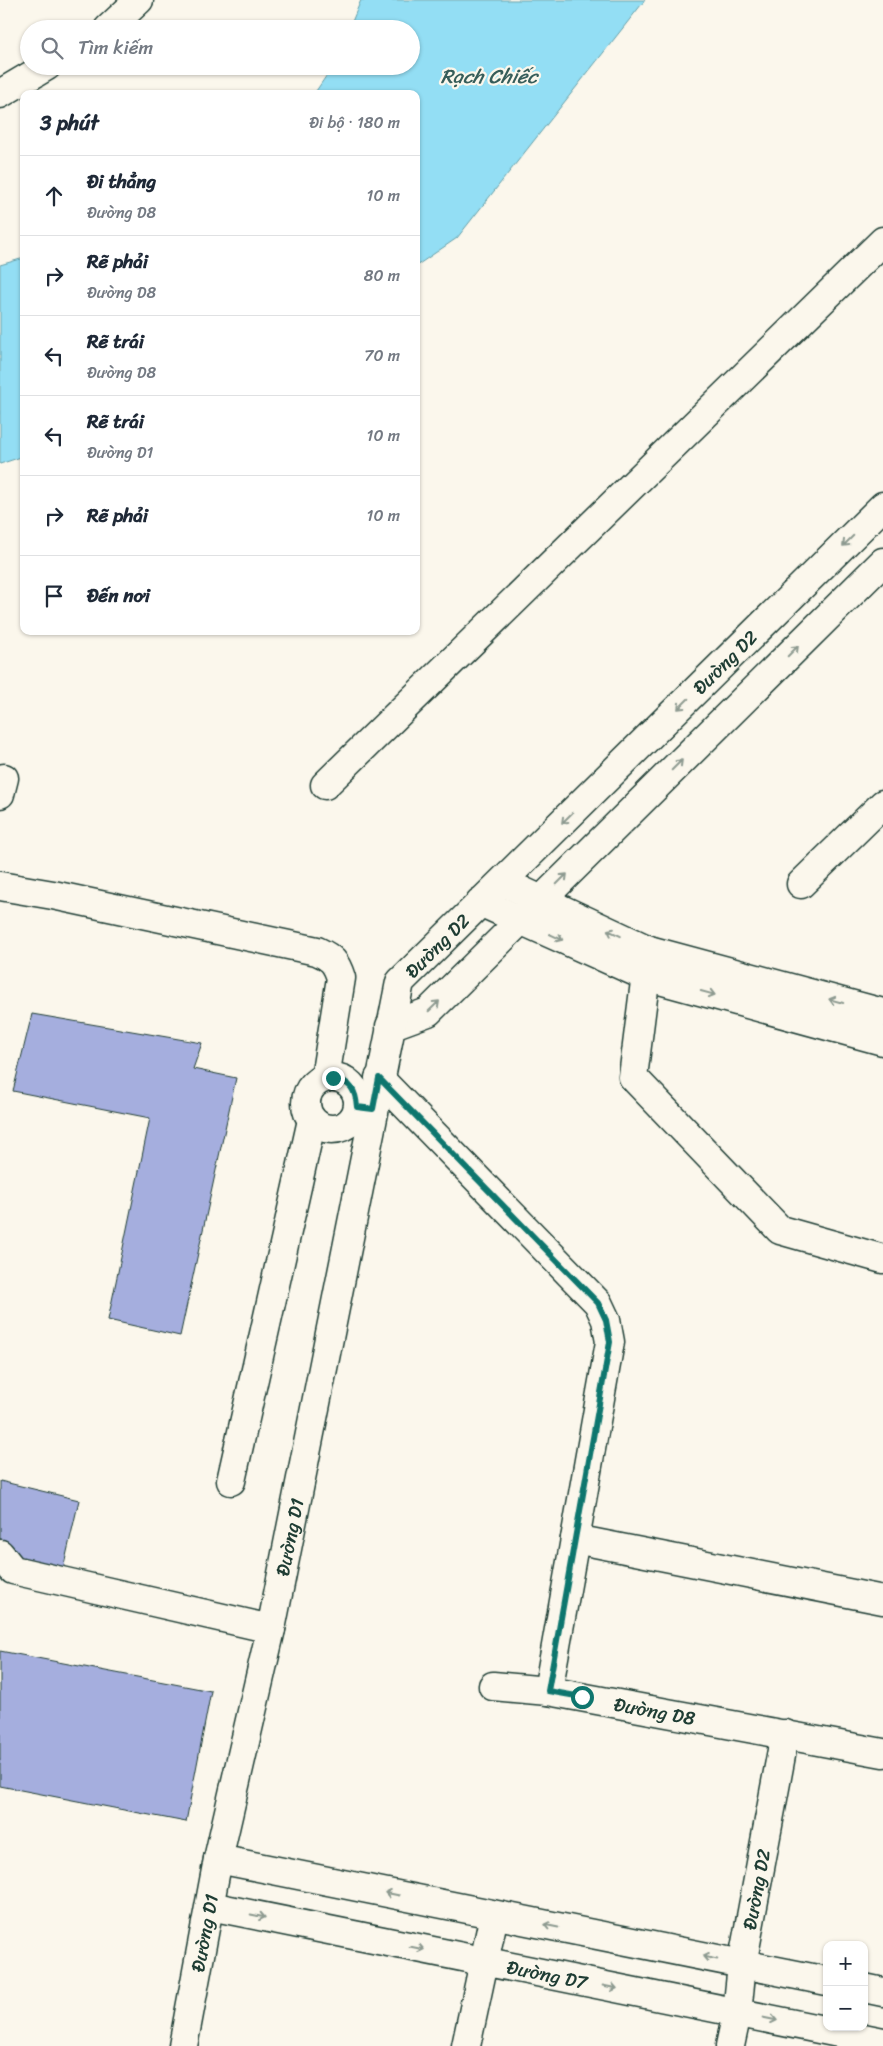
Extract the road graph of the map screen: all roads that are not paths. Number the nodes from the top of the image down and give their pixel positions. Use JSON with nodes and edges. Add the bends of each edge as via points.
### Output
{"nodes":[{"id":1,"x":139,"y":0,"type":"edge"},
{"id":2,"x":118,"y":20,"type":"edge"},
{"id":3,"x":32,"y":75,"type":"edge"},
{"id":4,"x":0,"y":94,"type":"edge"},
{"id":5,"x":878,"y":256,"type":"edge"},
{"id":6,"x":883,"y":506,"type":"edge"},
{"id":7,"x":883,"y":562,"type":"edge"},
{"id":8,"x":325,"y":784,"type":"dead end"},
{"id":9,"x":877,"y":818,"type":"edge"},
{"id":10,"x":503,"y":882,"type":"junction"},
{"id":11,"x":801,"y":884,"type":"dead end"},
{"id":12,"x":0,"y":886,"type":"edge"},
{"id":13,"x":541,"y":900,"type":"junction"},
{"id":14,"x":480,"y":902,"type":"junction"},
{"id":15,"x":520,"y":921,"type":"junction"},
{"id":16,"x":649,"y":950,"type":"junction"},
{"id":17,"x":645,"y":976,"type":"junction"},
{"id":18,"x":883,"y":1013,"type":"edge"},
{"id":19,"x":390,"y":1026,"type":"junction"},
{"id":20,"x":883,"y":1041,"type":"edge"},
{"id":21,"x":325,"y":1078,"type":"junction"},
{"id":22,"x":379,"y":1078,"type":"junction"},
{"id":23,"x":365,"y":1108,"type":"junction"},
{"id":24,"x":312,"y":1120,"type":"junction"},
{"id":25,"x":883,"y":1258,"type":"edge"},
{"id":26,"x":231,"y":1481,"type":"dead end"},
{"id":27,"x":575,"y":1539,"type":"junction"},
{"id":28,"x":4,"y":1568,"type":"edge"},
{"id":29,"x":877,"y":1594,"type":"edge"},
{"id":30,"x":271,"y":1630,"type":"junction"},
{"id":31,"x":493,"y":1686,"type":"dead end"},
{"id":32,"x":548,"y":1691,"type":"junction"},
{"id":33,"x":785,"y":1734,"type":"junction"},
{"id":34,"x":883,"y":1753,"type":"edge"},
{"id":35,"x":218,"y":1859,"type":"junction"},
{"id":36,"x":210,"y":1906,"type":"junction"},
{"id":37,"x":494,"y":1915,"type":"junction"},
{"id":38,"x":484,"y":1962,"type":"junction"},
{"id":39,"x":742,"y":1965,"type":"junction"},
{"id":40,"x":823,"y":1980,"type":"edge"},
{"id":41,"x":868,"y":1989,"type":"edge"},
{"id":42,"x":883,"y":1992,"type":"edge"},
{"id":43,"x":737,"y":2013,"type":"junction"},
{"id":44,"x":883,"y":2042,"type":"edge"},
{"id":45,"x":183,"y":2046,"type":"edge"},
{"id":46,"x":466,"y":2046,"type":"edge"},
{"id":47,"x":730,"y":2046,"type":"edge"}],
"edges":[{"from":1,"to":2,"type":"street"},
{"from":3,"to":4,"type":"street"},
{"from":5,"to":8,"type":"street"},
{"from":6,"to":10,"type":"street","name":"Đường D2","one_way":true},
{"from":13,"to":7,"type":"street","name":"Đường D2","one_way":true},
{"from":9,"to":11,"type":"street"},
{"from":10,"to":13,"type":"street"},
{"from":10,"to":14,"type":"street","name":"Đường D2"},
{"from":12,"to":21,"type":"street","via":[[329,956],[341,978]]},
{"from":13,"to":15,"type":"street","name":"Đường D2"},
{"from":16,"to":13,"type":"street","one_way":true},
{"from":14,"to":15,"type":"street"},
{"from":14,"to":19,"type":"street","name":"Đường D2","via":[[400,982]]},
{"from":15,"to":17,"type":"street","one_way":true},
{"from":19,"to":15,"type":"street","name":"Đường D2","one_way":true,"via":[[428,1012]]},
{"from":16,"to":17,"type":"street"},
{"from":18,"to":16,"type":"street","one_way":true},
{"from":17,"to":20,"type":"street","one_way":true},
{"from":17,"to":25,"type":"street","via":[[633,1077],[780,1230]]},
{"from":19,"to":22,"type":"street","name":"Đường D1"},
{"from":21,"to":23,"type":"street","via":[[349,1084]]},
{"from":21,"to":24,"type":"street","via":[[317,1082],[307,1096],[307,1112]]},
{"from":22,"to":23,"type":"street","name":"Đường D1"},
{"from":22,"to":27,"type":"street","via":[[598,1303],[606,1320],[610,1342]]},
{"from":23,"to":24,"type":"street","via":[[350,1122],[334,1129]]},
{"from":23,"to":30,"type":"street","name":"Đường D1"},
{"from":24,"to":26,"type":"street"},
{"from":27,"to":29,"type":"street"},
{"from":27,"to":32,"type":"street"},
{"from":28,"to":30,"type":"street"},
{"from":30,"to":35,"type":"street","name":"Đường D1"},
{"from":31,"to":32,"type":"street","name":"Đường D8"},
{"from":32,"to":33,"type":"street","name":"Đường D8"},
{"from":33,"to":34,"type":"street","name":"Đường D8"},
{"from":33,"to":39,"type":"street","name":"Đường D2"},
{"from":35,"to":36,"type":"street","name":"Đường D1"},
{"from":37,"to":35,"type":"street","one_way":true},
{"from":36,"to":38,"type":"street","name":"Đường D7","one_way":true},
{"from":36,"to":45,"type":"street","name":"Đường D1"},
{"from":37,"to":38,"type":"street"},
{"from":39,"to":37,"type":"street","one_way":true},
{"from":38,"to":43,"type":"street","name":"Đường D7","one_way":true},
{"from":38,"to":46,"type":"street"},
{"from":39,"to":40,"type":"street"},
{"from":39,"to":43,"type":"street","name":"Đường D2"},
{"from":41,"to":42,"type":"street"},
{"from":43,"to":44,"type":"street","name":"Đường D7","one_way":true},
{"from":43,"to":47,"type":"street","name":"Đường D2"}]}
